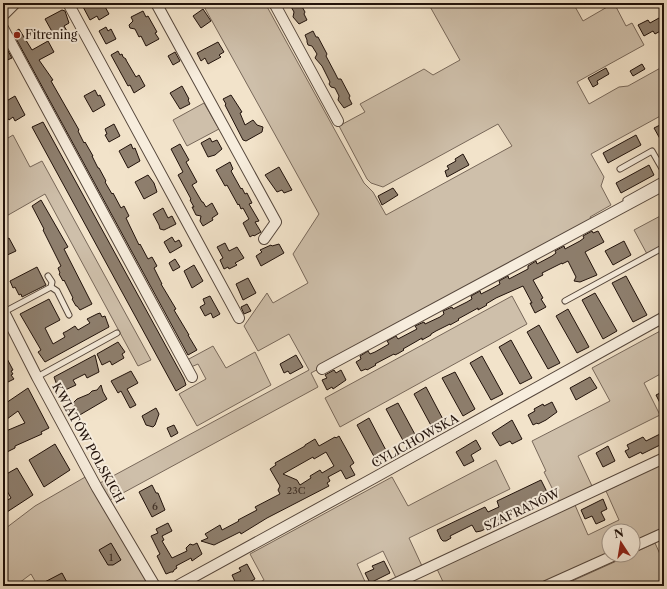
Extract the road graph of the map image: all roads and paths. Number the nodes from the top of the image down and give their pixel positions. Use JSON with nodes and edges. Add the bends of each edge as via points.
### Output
{"nodes":[{"id":1,"x":14,"y":3,"type":"edge"},
{"id":2,"x":68,"y":3,"type":"edge"},
{"id":3,"x":156,"y":3,"type":"edge"},
{"id":4,"x":274,"y":3,"type":"edge"},
{"id":5,"x":3,"y":14,"type":"edge"},
{"id":6,"x":3,"y":28,"type":"edge"},
{"id":7,"x":338,"y":121,"type":"dead end"},
{"id":8,"x":620,"y":169,"type":"dead end"},
{"id":9,"x":664,"y":172,"type":"edge"},
{"id":10,"x":664,"y":179,"type":"edge"},
{"id":11,"x":664,"y":185,"type":"edge"},
{"id":12,"x":592,"y":218,"type":"dead end"},
{"id":13,"x":264,"y":239,"type":"dead end"},
{"id":14,"x":664,"y":247,"type":"edge"},
{"id":15,"x":48,"y":276,"type":"dead end"},
{"id":16,"x":51,"y":286,"type":"junction"},
{"id":17,"x":565,"y":301,"type":"dead end"},
{"id":18,"x":4,"y":311,"type":"edge"},
{"id":19,"x":69,"y":315,"type":"dead end"},
{"id":20,"x":664,"y":317,"type":"edge"},
{"id":21,"x":239,"y":318,"type":"dead end"},
{"id":22,"x":117,"y":333,"type":"dead end"},
{"id":23,"x":322,"y":369,"type":"dead end"},
{"id":24,"x":37,"y":376,"type":"junction"},
{"id":25,"x":192,"y":377,"type":"dead end"},
{"id":26,"x":664,"y":458,"type":"edge"},
{"id":27,"x":664,"y":533,"type":"edge"},
{"id":28,"x":641,"y":543,"type":"edge"},
{"id":29,"x":601,"y":561,"type":"edge"},
{"id":30,"x":155,"y":586,"type":"edge"},
{"id":31,"x":177,"y":586,"type":"edge"},
{"id":32,"x":390,"y":586,"type":"edge"},
{"id":33,"x":546,"y":586,"type":"edge"}],
"edges":[{"from":1,"to":5,"type":"street"},
{"from":2,"to":21,"type":"street"},
{"from":3,"to":13,"type":"street","via":[[276,222]]},
{"from":4,"to":7,"type":"street"},
{"from":6,"to":25,"type":"street"},
{"from":8,"to":9,"type":"lane","via":[[652,151]]},
{"from":10,"to":12,"type":"lane"},
{"from":11,"to":23,"type":"street"},
{"from":14,"to":17,"type":"lane"},
{"from":15,"to":16,"type":"lane","via":[[52,282]]},
{"from":16,"to":18,"type":"lane"},
{"from":16,"to":19,"type":"lane","via":[[57,291]]},
{"from":18,"to":24,"type":"street","name":"KWIATÓW POLSKICH"},
{"from":20,"to":31,"type":"street","name":"CYLICHOWSKA"},
{"from":22,"to":24,"type":"lane"},
{"from":24,"to":30,"type":"street","name":"KWIATÓW POLSKICH","via":[[97,488]]},
{"from":26,"to":32,"type":"street","name":"SZAFRANÓW"},
{"from":27,"to":28,"type":"street"},
{"from":29,"to":33,"type":"street"}]}
